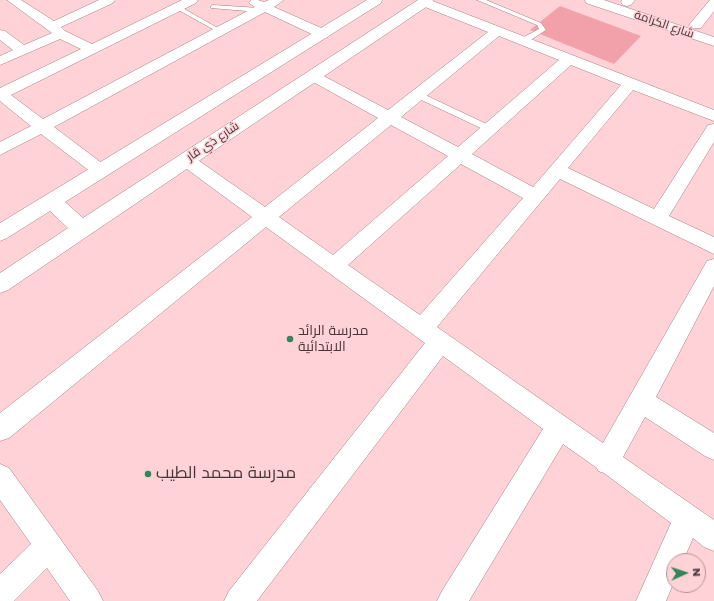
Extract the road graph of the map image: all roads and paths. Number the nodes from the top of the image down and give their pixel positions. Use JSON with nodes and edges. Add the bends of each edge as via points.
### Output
{"nodes":[{"id":1,"x":6,"y":0,"type":"edge"},
{"id":2,"x":13,"y":0,"type":"edge"},
{"id":3,"x":109,"y":0,"type":"edge"},
{"id":4,"x":192,"y":0,"type":"edge"},
{"id":5,"x":278,"y":0,"type":"edge"},
{"id":6,"x":376,"y":0,"type":"edge"},
{"id":7,"x":480,"y":0,"type":"edge"},
{"id":8,"x":591,"y":0,"type":"edge"},
{"id":9,"x":426,"y":1,"type":"edge"},
{"id":10,"x":626,"y":1,"type":"edge"},
{"id":11,"x":0,"y":2,"type":"edge"},
{"id":12,"x":714,"y":3,"type":"edge"},
{"id":13,"x":258,"y":6,"type":"edge"},
{"id":14,"x":177,"y":7,"type":"junction"},
{"id":15,"x":213,"y":7,"type":"dead end"},
{"id":16,"x":696,"y":25,"type":"junction"},
{"id":17,"x":57,"y":30,"type":"junction"},
{"id":18,"x":220,"y":31,"type":"junction"},
{"id":19,"x":498,"y":31,"type":"junction"},
{"id":20,"x":714,"y":31,"type":"edge"},
{"id":21,"x":0,"y":34,"type":"edge"},
{"id":22,"x":323,"y":34,"type":"junction"},
{"id":23,"x":523,"y":41,"type":"junction"},
{"id":24,"x":714,"y":42,"type":"edge"},
{"id":25,"x":92,"y":49,"type":"junction"},
{"id":26,"x":23,"y":51,"type":"junction"},
{"id":27,"x":569,"y":59,"type":"junction"},
{"id":28,"x":0,"y":61,"type":"edge"},
{"id":29,"x":313,"y":76,"type":"junction"},
{"id":30,"x":631,"y":83,"type":"junction"},
{"id":31,"x":0,"y":94,"type":"edge"},
{"id":32,"x":418,"y":95,"type":"junction"},
{"id":33,"x":714,"y":116,"type":"edge"},
{"id":34,"x":390,"y":117,"type":"junction"},
{"id":35,"x":42,"y":126,"type":"junction"},
{"id":36,"x":490,"y":129,"type":"junction"},
{"id":37,"x":714,"y":129,"type":"edge"},
{"id":38,"x":0,"y":149,"type":"edge"},
{"id":39,"x":460,"y":155,"type":"junction"},
{"id":40,"x":186,"y":160,"type":"junction"},
{"id":41,"x":557,"y":170,"type":"junction"},
{"id":42,"x":101,"y":171,"type":"junction"},
{"id":43,"x":535,"y":196,"type":"junction"},
{"id":44,"x":52,"y":202,"type":"junction"},
{"id":45,"x":265,"y":217,"type":"junction"},
{"id":46,"x":658,"y":218,"type":"junction"},
{"id":47,"x":82,"y":229,"type":"junction"},
{"id":48,"x":0,"y":234,"type":"edge"},
{"id":49,"x":714,"y":246,"type":"edge"},
{"id":50,"x":334,"y":266,"type":"junction"},
{"id":51,"x":714,"y":267,"type":"edge"},
{"id":52,"x":0,"y":284,"type":"edge"},
{"id":53,"x":431,"y":335,"type":"junction"},
{"id":54,"x":641,"y":401,"type":"junction"},
{"id":55,"x":559,"y":427,"type":"junction"},
{"id":56,"x":0,"y":429,"type":"edge"},
{"id":57,"x":714,"y":447,"type":"edge"},
{"id":58,"x":607,"y":462,"type":"junction"},
{"id":59,"x":0,"y":477,"type":"edge"},
{"id":60,"x":687,"y":519,"type":"junction"},
{"id":61,"x":714,"y":537,"type":"edge"},
{"id":62,"x":49,"y":546,"type":"junction"},
{"id":63,"x":0,"y":594,"type":"edge"},
{"id":64,"x":88,"y":601,"type":"edge"},
{"id":65,"x":239,"y":601,"type":"edge"},
{"id":66,"x":452,"y":601,"type":"edge"},
{"id":67,"x":651,"y":601,"type":"edge"}],
"edges":[{"from":1,"to":11,"type":"street"},
{"from":2,"to":17,"type":"street"},
{"from":3,"to":17,"type":"street"},
{"from":4,"to":14,"type":"street"},
{"from":5,"to":13,"type":"street"},
{"from":6,"to":22,"type":"street"},
{"from":7,"to":23,"type":"lane","via":[[539,24],[543,30]]},
{"from":8,"to":24,"type":"street","name":"شارع الكرامة"},
{"from":9,"to":19,"type":"street"},
{"from":9,"to":29,"type":"street","name":"شارع ذي قار"},
{"from":10,"to":16,"type":"street","name":"شارع الكرامة"},
{"from":12,"to":16,"type":"street"},
{"from":13,"to":15,"type":"lane"},
{"from":13,"to":18,"type":"street"},
{"from":13,"to":22,"type":"street"},
{"from":14,"to":18,"type":"lane"},
{"from":14,"to":25,"type":"street"},
{"from":16,"to":20,"type":"street","name":"شارع الكرامة"},
{"from":17,"to":25,"type":"street"},
{"from":17,"to":26,"type":"street"},
{"from":18,"to":35,"type":"street"},
{"from":19,"to":23,"type":"street"},
{"from":19,"to":32,"type":"street"},
{"from":21,"to":26,"type":"street"},
{"from":22,"to":42,"type":"street"},
{"from":23,"to":27,"type":"street"},
{"from":25,"to":31,"type":"street"},
{"from":26,"to":28,"type":"street"},
{"from":27,"to":30,"type":"street"},
{"from":27,"to":36,"type":"street"},
{"from":29,"to":34,"type":"street"},
{"from":29,"to":40,"type":"street","name":"شارع ذي قار"},
{"from":30,"to":33,"type":"street"},
{"from":30,"to":41,"type":"street"},
{"from":31,"to":35,"type":"street"},
{"from":32,"to":34,"type":"street"},
{"from":32,"to":36,"type":"lane"},
{"from":34,"to":39,"type":"street"},
{"from":34,"to":45,"type":"street"},
{"from":35,"to":38,"type":"street"},
{"from":35,"to":42,"type":"street"},
{"from":36,"to":39,"type":"street"},
{"from":37,"to":46,"type":"street"},
{"from":39,"to":43,"type":"street"},
{"from":39,"to":50,"type":"street"},
{"from":40,"to":45,"type":"street"},
{"from":40,"to":47,"type":"street","name":"شارع ذي قار"},
{"from":41,"to":43,"type":"street"},
{"from":41,"to":46,"type":"street"},
{"from":42,"to":44,"type":"street"},
{"from":43,"to":53,"type":"street"},
{"from":44,"to":47,"type":"street"},
{"from":44,"to":48,"type":"street"},
{"from":45,"to":50,"type":"street"},
{"from":45,"to":56,"type":"street"},
{"from":46,"to":49,"type":"street"},
{"from":47,"to":52,"type":"street","name":"شارع ذي قار"},
{"from":50,"to":53,"type":"street"},
{"from":51,"to":54,"type":"street"},
{"from":53,"to":55,"type":"street"},
{"from":53,"to":65,"type":"street"},
{"from":54,"to":57,"type":"street"},
{"from":54,"to":58,"type":"street"},
{"from":55,"to":58,"type":"street"},
{"from":55,"to":66,"type":"street"},
{"from":58,"to":60,"type":"street"},
{"from":59,"to":62,"type":"street"},
{"from":60,"to":61,"type":"street"},
{"from":60,"to":67,"type":"street"},
{"from":62,"to":63,"type":"street"},
{"from":62,"to":64,"type":"street"}]}
